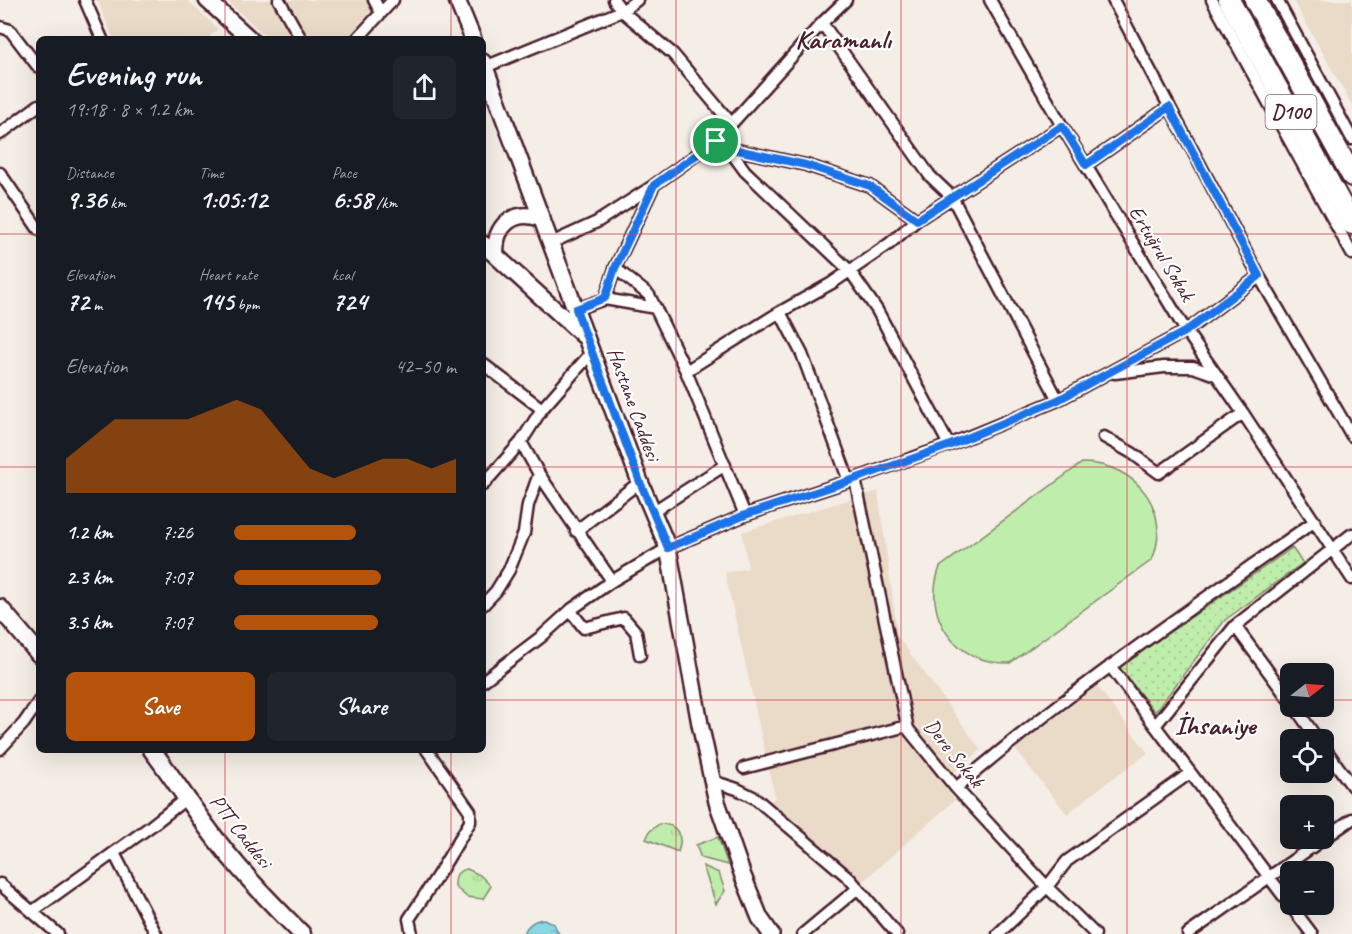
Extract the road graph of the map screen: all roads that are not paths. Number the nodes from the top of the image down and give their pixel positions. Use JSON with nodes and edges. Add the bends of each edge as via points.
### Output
{"nodes":[{"id":1,"x":85,"y":0,"type":"edge"},
{"id":2,"x":207,"y":0,"type":"edge"},
{"id":3,"x":279,"y":0,"type":"edge"},
{"id":4,"x":374,"y":0,"type":"edge"},
{"id":5,"x":393,"y":0,"type":"edge"},
{"id":6,"x":457,"y":0,"type":"edge"},
{"id":7,"x":614,"y":0,"type":"edge"},
{"id":8,"x":637,"y":0,"type":"edge"},
{"id":9,"x":846,"y":0,"type":"edge"},
{"id":10,"x":990,"y":0,"type":"edge"},
{"id":11,"x":1113,"y":0,"type":"edge"},
{"id":12,"x":1212,"y":0,"type":"edge"},
{"id":13,"x":1229,"y":0,"type":"edge"},
{"id":14,"x":1255,"y":0,"type":"edge"},
{"id":15,"x":1277,"y":0,"type":"edge"},
{"id":16,"x":621,"y":11,"type":"junction"},
{"id":17,"x":381,"y":13,"type":"junction"},
{"id":18,"x":822,"y":23,"type":"junction"},
{"id":19,"x":0,"y":27,"type":"edge"},
{"id":20,"x":101,"y":36,"type":"edge"},
{"id":21,"x":247,"y":36,"type":"edge"},
{"id":22,"x":299,"y":36,"type":"edge"},
{"id":23,"x":360,"y":36,"type":"edge"},
{"id":24,"x":472,"y":36,"type":"edge"},
{"id":25,"x":486,"y":63,"type":"edge"},
{"id":26,"x":36,"y":64,"type":"edge"},
{"id":27,"x":486,"y":69,"type":"edge"},
{"id":28,"x":36,"y":107,"type":"edge"},
{"id":29,"x":1169,"y":107,"type":"junction"},
{"id":30,"x":731,"y":123,"type":"junction"},
{"id":31,"x":1062,"y":126,"type":"junction"},
{"id":32,"x":1349,"y":126,"type":"edge"},
{"id":33,"x":0,"y":133,"type":"edge"},
{"id":34,"x":1352,"y":139,"type":"edge"},
{"id":35,"x":716,"y":141,"type":"junction"},
{"id":36,"x":728,"y":148,"type":"junction"},
{"id":37,"x":1086,"y":165,"type":"junction"},
{"id":38,"x":0,"y":172,"type":"edge"},
{"id":39,"x":1352,"y":176,"type":"edge"},
{"id":40,"x":654,"y":185,"type":"junction"},
{"id":41,"x":952,"y":197,"type":"junction"},
{"id":42,"x":542,"y":219,"type":"junction"},
{"id":43,"x":917,"y":220,"type":"junction"},
{"id":44,"x":1352,"y":224,"type":"edge"},
{"id":45,"x":36,"y":226,"type":"edge"},
{"id":46,"x":552,"y":243,"type":"junction"},
{"id":47,"x":486,"y":247,"type":"edge"},
{"id":48,"x":1352,"y":254,"type":"edge"},
{"id":49,"x":496,"y":255,"type":"junction"},
{"id":50,"x":615,"y":268,"type":"junction"},
{"id":51,"x":850,"y":271,"type":"junction"},
{"id":52,"x":1259,"y":276,"type":"junction"},
{"id":53,"x":605,"y":298,"type":"junction"},
{"id":54,"x":552,"y":308,"type":"junction"},
{"id":55,"x":656,"y":308,"type":"junction"},
{"id":56,"x":576,"y":309,"type":"junction"},
{"id":57,"x":780,"y":312,"type":"junction"},
{"id":58,"x":1186,"y":331,"type":"junction"},
{"id":59,"x":589,"y":345,"type":"junction"},
{"id":60,"x":486,"y":365,"type":"edge"},
{"id":61,"x":686,"y":371,"type":"junction"},
{"id":62,"x":1109,"y":374,"type":"junction"},
{"id":63,"x":1216,"y":375,"type":"junction"},
{"id":64,"x":1058,"y":400,"type":"junction"},
{"id":65,"x":542,"y":409,"type":"junction"},
{"id":66,"x":1243,"y":413,"type":"junction"},
{"id":67,"x":1352,"y":436,"type":"edge"},
{"id":68,"x":1104,"y":437,"type":"dead end"},
{"id":69,"x":520,"y":442,"type":"junction"},
{"id":70,"x":948,"y":446,"type":"junction"},
{"id":71,"x":725,"y":465,"type":"junction"},
{"id":72,"x":539,"y":474,"type":"junction"},
{"id":73,"x":852,"y":480,"type":"junction"},
{"id":74,"x":486,"y":482,"type":"edge"},
{"id":75,"x":640,"y":482,"type":"junction"},
{"id":76,"x":654,"y":511,"type":"junction"},
{"id":77,"x":745,"y":515,"type":"junction"},
{"id":78,"x":1315,"y":521,"type":"junction"},
{"id":79,"x":576,"y":531,"type":"junction"},
{"id":80,"x":1352,"y":534,"type":"edge"},
{"id":81,"x":668,"y":548,"type":"junction"},
{"id":82,"x":1334,"y":549,"type":"junction"},
{"id":83,"x":1352,"y":579,"type":"edge"},
{"id":84,"x":612,"y":581,"type":"junction"},
{"id":85,"x":486,"y":597,"type":"edge"},
{"id":86,"x":0,"y":608,"type":"edge"},
{"id":87,"x":572,"y":609,"type":"junction"},
{"id":88,"x":1235,"y":626,"type":"junction"},
{"id":89,"x":36,"y":653,"type":"edge"},
{"id":90,"x":640,"y":655,"type":"dead end"},
{"id":91,"x":1110,"y":666,"type":"junction"},
{"id":92,"x":486,"y":679,"type":"edge"},
{"id":93,"x":1280,"y":687,"type":"edge"},
{"id":94,"x":36,"y":706,"type":"edge"},
{"id":95,"x":907,"y":726,"type":"junction"},
{"id":96,"x":1155,"y":726,"type":"junction"},
{"id":97,"x":0,"y":749,"type":"edge"},
{"id":98,"x":154,"y":753,"type":"edge"},
{"id":99,"x":430,"y":753,"type":"edge"},
{"id":100,"x":1334,"y":761,"type":"edge"},
{"id":101,"x":744,"y":768,"type":"dead end"},
{"id":102,"x":1190,"y":773,"type":"junction"},
{"id":103,"x":712,"y":781,"type":"junction"},
{"id":104,"x":1352,"y":786,"type":"edge"},
{"id":105,"x":956,"y":788,"type":"junction"},
{"id":106,"x":188,"y":797,"type":"junction"},
{"id":107,"x":1352,"y":819,"type":"edge"},
{"id":108,"x":114,"y":853,"type":"junction"},
{"id":109,"x":1268,"y":877,"type":"junction"},
{"id":110,"x":0,"y":884,"type":"edge"},
{"id":111,"x":1047,"y":887,"type":"junction"},
{"id":112,"x":858,"y":888,"type":"junction"},
{"id":113,"x":33,"y":910,"type":"junction"},
{"id":114,"x":57,"y":934,"type":"edge"},
{"id":115,"x":156,"y":934,"type":"edge"},
{"id":116,"x":302,"y":934,"type":"edge"},
{"id":117,"x":412,"y":934,"type":"edge"},
{"id":118,"x":771,"y":934,"type":"edge"},
{"id":119,"x":803,"y":934,"type":"edge"},
{"id":120,"x":897,"y":934,"type":"edge"},
{"id":121,"x":998,"y":934,"type":"edge"},
{"id":122,"x":1095,"y":934,"type":"edge"},
{"id":123,"x":1188,"y":934,"type":"edge"},
{"id":124,"x":1312,"y":934,"type":"edge"}],
"edges":[{"from":1,"to":20,"type":"street"},
{"from":2,"to":21,"type":"main road"},
{"from":3,"to":22,"type":"street"},
{"from":4,"to":17,"type":"street"},
{"from":5,"to":17,"type":"street"},
{"from":6,"to":24,"type":"main road"},
{"from":7,"to":16,"type":"street"},
{"from":8,"to":16,"type":"street"},
{"from":9,"to":18,"type":"street"},
{"from":10,"to":31,"type":"street","name":"Ertuğrul Sokak"},
{"from":11,"to":29,"type":"street"},
{"from":12,"to":48,"type":"street"},
{"from":13,"to":44,"type":"highway","number":"D100"},
{"from":14,"to":39,"type":"highway","number":"D100"},
{"from":15,"to":32,"type":"street"},
{"from":16,"to":25,"type":"street"},
{"from":16,"to":30,"type":"street","via":[[673,54]]},
{"from":17,"to":23,"type":"street"},
{"from":18,"to":30,"type":"street"},
{"from":18,"to":41,"type":"street","via":[[930,176]]},
{"from":19,"to":26,"type":"street","via":[[10,30]]},
{"from":27,"to":42,"type":"main road"},
{"from":28,"to":33,"type":"street"},
{"from":29,"to":37,"type":"street"},
{"from":29,"to":52,"type":"street"},
{"from":30,"to":35,"type":"street"},
{"from":31,"to":37,"type":"street","name":"Ertuğrul Sokak"},
{"from":31,"to":41,"type":"street"},
{"from":32,"to":34,"type":"street"},
{"from":35,"to":36,"type":"street"},
{"from":35,"to":40,"type":"street"},
{"from":36,"to":43,"type":"street","via":[[806,165],[870,186]]},
{"from":36,"to":51,"type":"street","via":[[745,171]]},
{"from":37,"to":58,"type":"street","name":"Ertuğrul Sokak"},
{"from":38,"to":45,"type":"street"},
{"from":40,"to":46,"type":"street","via":[[597,222]]},
{"from":40,"to":50,"type":"street"},
{"from":41,"to":43,"type":"street"},
{"from":41,"to":64,"type":"street"},
{"from":42,"to":46,"type":"main road"},
{"from":42,"to":49,"type":"main road","via":[[527,215],[504,224],[496,238]]},
{"from":43,"to":51,"type":"street"},
{"from":46,"to":56,"type":"main road"},
{"from":47,"to":49,"type":"main road","name":"Hastane Caddesi"},
{"from":49,"to":54,"type":"main road","name":"Hastane Caddesi"},
{"from":50,"to":53,"type":"street"},
{"from":50,"to":55,"type":"street","via":[[649,296]]},
{"from":51,"to":57,"type":"street"},
{"from":51,"to":70,"type":"street","via":[[877,310]]},
{"from":52,"to":58,"type":"street"},
{"from":52,"to":67,"type":"street"},
{"from":53,"to":55,"type":"street"},
{"from":53,"to":56,"type":"street"},
{"from":54,"to":56,"type":"main road","via":[[566,312]]},
{"from":54,"to":59,"type":"main road","name":"Hastane Caddesi"},
{"from":55,"to":61,"type":"street"},
{"from":56,"to":59,"type":"main road"},
{"from":57,"to":61,"type":"street"},
{"from":57,"to":73,"type":"street","name":"Dere Sokak","via":[[802,354]]},
{"from":58,"to":62,"type":"street"},
{"from":58,"to":63,"type":"street","name":"Ertuğrul Sokak"},
{"from":59,"to":65,"type":"street"},
{"from":59,"to":75,"type":"main road","name":"Hastane Caddesi"},
{"from":60,"to":65,"type":"street"},
{"from":61,"to":71,"type":"street"},
{"from":62,"to":63,"type":"street","via":[[1164,367],[1193,368]]},
{"from":62,"to":64,"type":"street"},
{"from":63,"to":66,"type":"street","name":"Ertuğrul Sokak"},
{"from":64,"to":70,"type":"street"},
{"from":65,"to":69,"type":"street"},
{"from":66,"to":68,"type":"street","via":[[1159,473]]},
{"from":66,"to":78,"type":"street","name":"Ertuğrul Sokak"},
{"from":69,"to":72,"type":"street"},
{"from":69,"to":74,"type":"street"},
{"from":70,"to":73,"type":"street"},
{"from":71,"to":76,"type":"street"},
{"from":71,"to":77,"type":"street"},
{"from":72,"to":79,"type":"street"},
{"from":72,"to":85,"type":"street","via":[[528,505],[524,533],[512,561],[496,591]]},
{"from":73,"to":77,"type":"street"},
{"from":73,"to":95,"type":"street","name":"Dere Sokak"},
{"from":75,"to":76,"type":"main road","name":"Hastane Caddesi"},
{"from":75,"to":79,"type":"street"},
{"from":76,"to":81,"type":"main road","name":"Hastane Caddesi"},
{"from":77,"to":81,"type":"street"},
{"from":78,"to":82,"type":"street","name":"Ertuğrul Sokak"},
{"from":78,"to":91,"type":"street"},
{"from":79,"to":84,"type":"street"},
{"from":80,"to":82,"type":"street"},
{"from":81,"to":84,"type":"street"},
{"from":81,"to":103,"type":"main road","name":"Hastane Caddesi"},
{"from":82,"to":83,"type":"street","name":"Ertuğrul Sokak"},
{"from":82,"to":88,"type":"street"},
{"from":84,"to":87,"type":"street"},
{"from":86,"to":89,"type":"main road"},
{"from":87,"to":90,"type":"street","via":[[584,627],[624,618],[636,632]]},
{"from":87,"to":92,"type":"street"},
{"from":88,"to":93,"type":"street"},
{"from":88,"to":96,"type":"street"},
{"from":91,"to":96,"type":"street"},
{"from":91,"to":105,"type":"street"},
{"from":94,"to":97,"type":"street"},
{"from":95,"to":101,"type":"street"},
{"from":95,"to":105,"type":"street","name":"Dere Sokak"},
{"from":96,"to":102,"type":"street"},
{"from":98,"to":106,"type":"main road","name":"PTT Caddesi"},
{"from":99,"to":117,"type":"street","via":[[470,811],[470,822],[409,919]]},
{"from":100,"to":104,"type":"street"},
{"from":102,"to":109,"type":"street"},
{"from":102,"to":111,"type":"street","via":[[1067,861]]},
{"from":103,"to":112,"type":"street","via":[[755,798]]},
{"from":103,"to":118,"type":"main road","name":"Hastane Caddesi","via":[[742,876]]},
{"from":105,"to":111,"type":"street","name":"Dere Sokak"},
{"from":106,"to":108,"type":"street"},
{"from":106,"to":116,"type":"main road","name":"PTT Caddesi","via":[[251,881]]},
{"from":107,"to":109,"type":"street"},
{"from":108,"to":113,"type":"street"},
{"from":108,"to":115,"type":"street"},
{"from":109,"to":123,"type":"street"},
{"from":109,"to":124,"type":"street"},
{"from":110,"to":113,"type":"street"},
{"from":111,"to":121,"type":"street"},
{"from":111,"to":122,"type":"street","name":"Dere Sokak"},
{"from":112,"to":119,"type":"street"},
{"from":112,"to":120,"type":"street"},
{"from":113,"to":114,"type":"street"}]}
